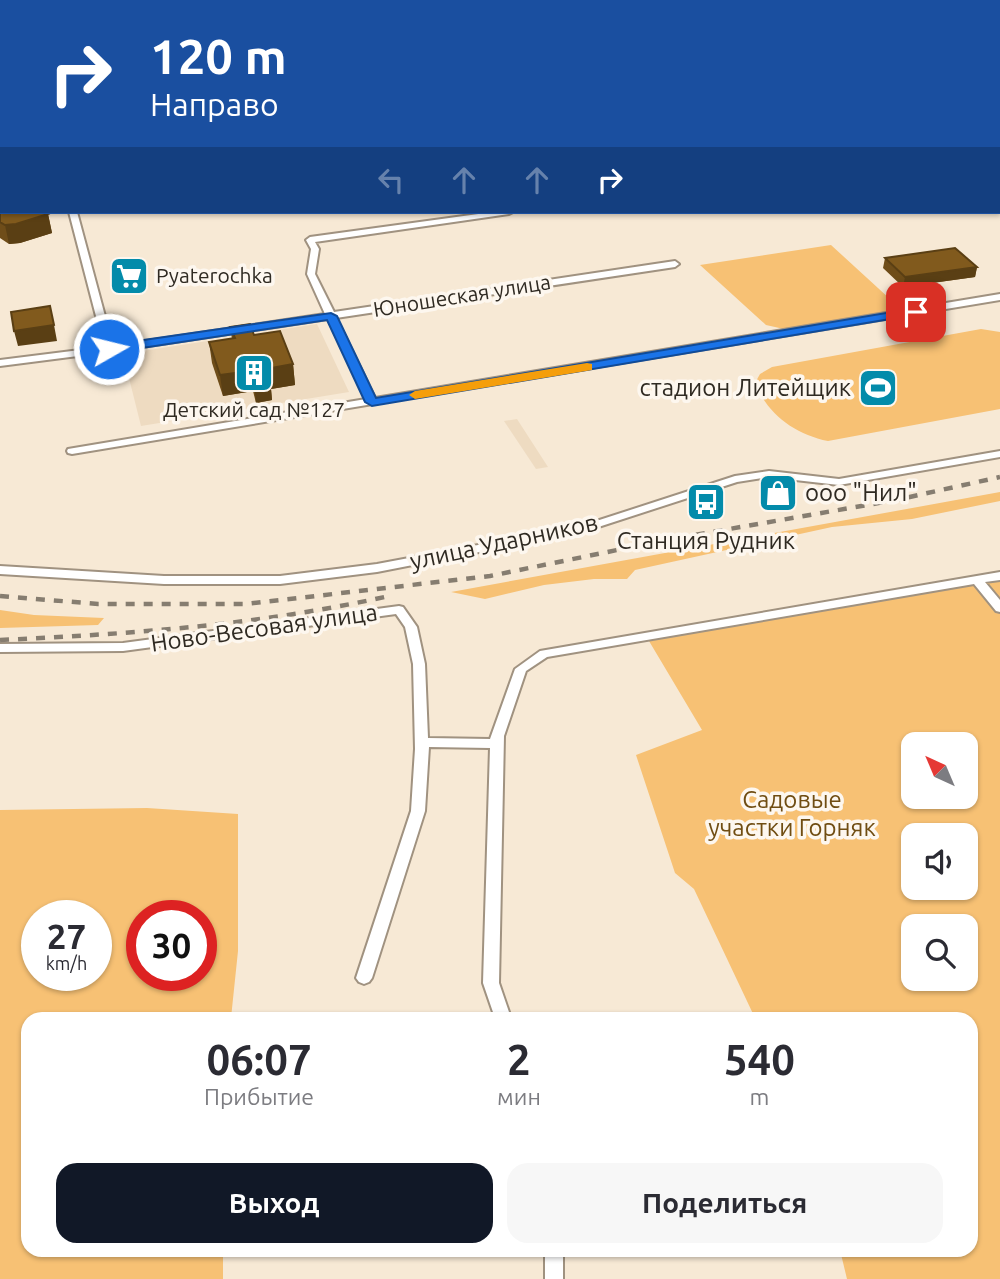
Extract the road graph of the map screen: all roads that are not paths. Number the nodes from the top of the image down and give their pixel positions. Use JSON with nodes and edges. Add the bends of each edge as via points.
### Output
{"nodes":[{"id":1,"x":74,"y":214,"type":"edge"},
{"id":2,"x":495,"y":214,"type":"edge"},
{"id":3,"x":315,"y":249,"type":"joint"},
{"id":4,"x":675,"y":264,"type":"dead end"},
{"id":5,"x":1000,"y":297,"type":"edge"},
{"id":6,"x":331,"y":316,"type":"junction"},
{"id":7,"x":109,"y":349,"type":"junction"},
{"id":8,"x":0,"y":363,"type":"edge"},
{"id":9,"x":372,"y":402,"type":"junction"},
{"id":10,"x":72,"y":451,"type":"dead end"},
{"id":11,"x":1000,"y":454,"type":"edge"},
{"id":12,"x":0,"y":570,"type":"edge"},
{"id":13,"x":1000,"y":576,"type":"edge"},
{"id":14,"x":977,"y":579,"type":"junction"},
{"id":15,"x":1000,"y":608,"type":"edge"},
{"id":16,"x":0,"y":648,"type":"edge"},
{"id":17,"x":422,"y":742,"type":"junction"},
{"id":18,"x":497,"y":744,"type":"junction"},
{"id":19,"x":364,"y":978,"type":"dead end"},
{"id":20,"x":501,"y":1012,"type":"edge"},
{"id":21,"x":554,"y":1257,"type":"edge"},
{"id":22,"x":554,"y":1279,"type":"edge"}],
"edges":[{"from":1,"to":7,"type":"street"},
{"from":2,"to":3,"type":"street","via":[[310,240]]},
{"from":3,"to":6,"type":"street","via":[[311,274]]},
{"from":4,"to":6,"type":"street","name":"Юношеская улица"},
{"from":5,"to":9,"type":"street"},
{"from":6,"to":7,"type":"street","name":"Юношеская улица"},
{"from":6,"to":9,"type":"street"},
{"from":7,"to":8,"type":"street","name":"Юношеская улица"},
{"from":9,"to":10,"type":"street"},
{"from":11,"to":12,"type":"street","name":"улица Ударников","via":[[839,482],[769,474],[736,479],[586,528],[377,568],[280,580],[164,580]]},
{"from":13,"to":14,"type":"street"},
{"from":14,"to":15,"type":"street"},
{"from":14,"to":18,"type":"street","via":[[544,654],[521,670]]},
{"from":16,"to":17,"type":"street","name":"Ново-Весовая улица","via":[[123,647],[399,610],[411,627],[419,664]]},
{"from":17,"to":18,"type":"street"},
{"from":17,"to":19,"type":"street","name":"Ново-Весовая улица","via":[[418,811]]},
{"from":18,"to":20,"type":"street","via":[[491,983]]},
{"from":21,"to":22,"type":"street"}]}
